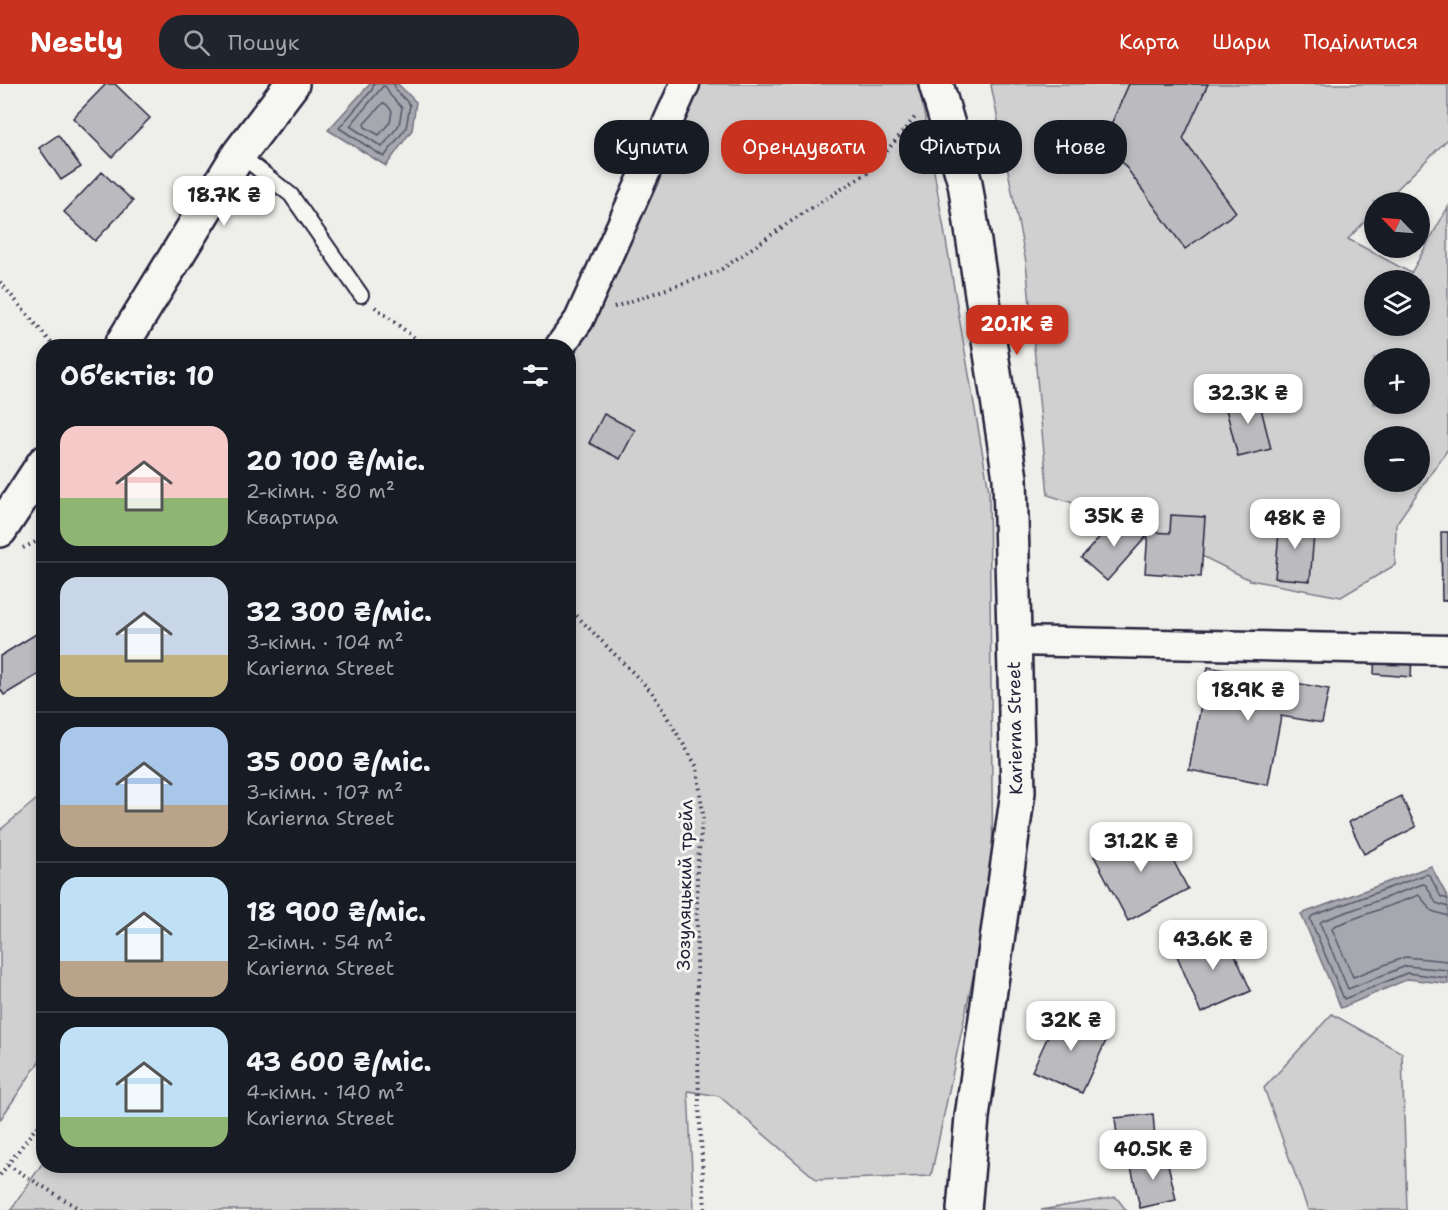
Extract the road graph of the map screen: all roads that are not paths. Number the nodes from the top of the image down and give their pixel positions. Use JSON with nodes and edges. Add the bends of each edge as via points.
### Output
{"nodes":[{"id":1,"x":292,"y":84,"type":"edge"},
{"id":2,"x":685,"y":84,"type":"edge"},
{"id":3,"x":937,"y":87,"type":"edge"},
{"id":4,"x":239,"y":153,"type":"junction"},
{"id":5,"x":361,"y":295,"type":"road end"},
{"id":6,"x":125,"y":339,"type":"edge"},
{"id":7,"x":565,"y":339,"type":"edge"},
{"id":8,"x":36,"y":475,"type":"edge"},
{"id":9,"x":0,"y":530,"type":"edge"},
{"id":10,"x":1014,"y":640,"type":"junction"},
{"id":11,"x":1448,"y":650,"type":"edge"},
{"id":12,"x":964,"y":1210,"type":"edge"}],
"edges":[{"from":1,"to":4,"type":"street"},
{"from":2,"to":7,"type":"street","via":[[579,320]]},
{"from":3,"to":10,"type":"street","via":[[965,183],[1010,478]]},
{"from":4,"to":5,"type":"lane","via":[[291,195]]},
{"from":4,"to":6,"type":"street"},
{"from":8,"to":9,"type":"street"},
{"from":10,"to":11,"type":"street","name":"Karierna Street"},
{"from":10,"to":12,"type":"street","name":"Karierna Street","via":[[1018,792],[972,1117]]}]}
